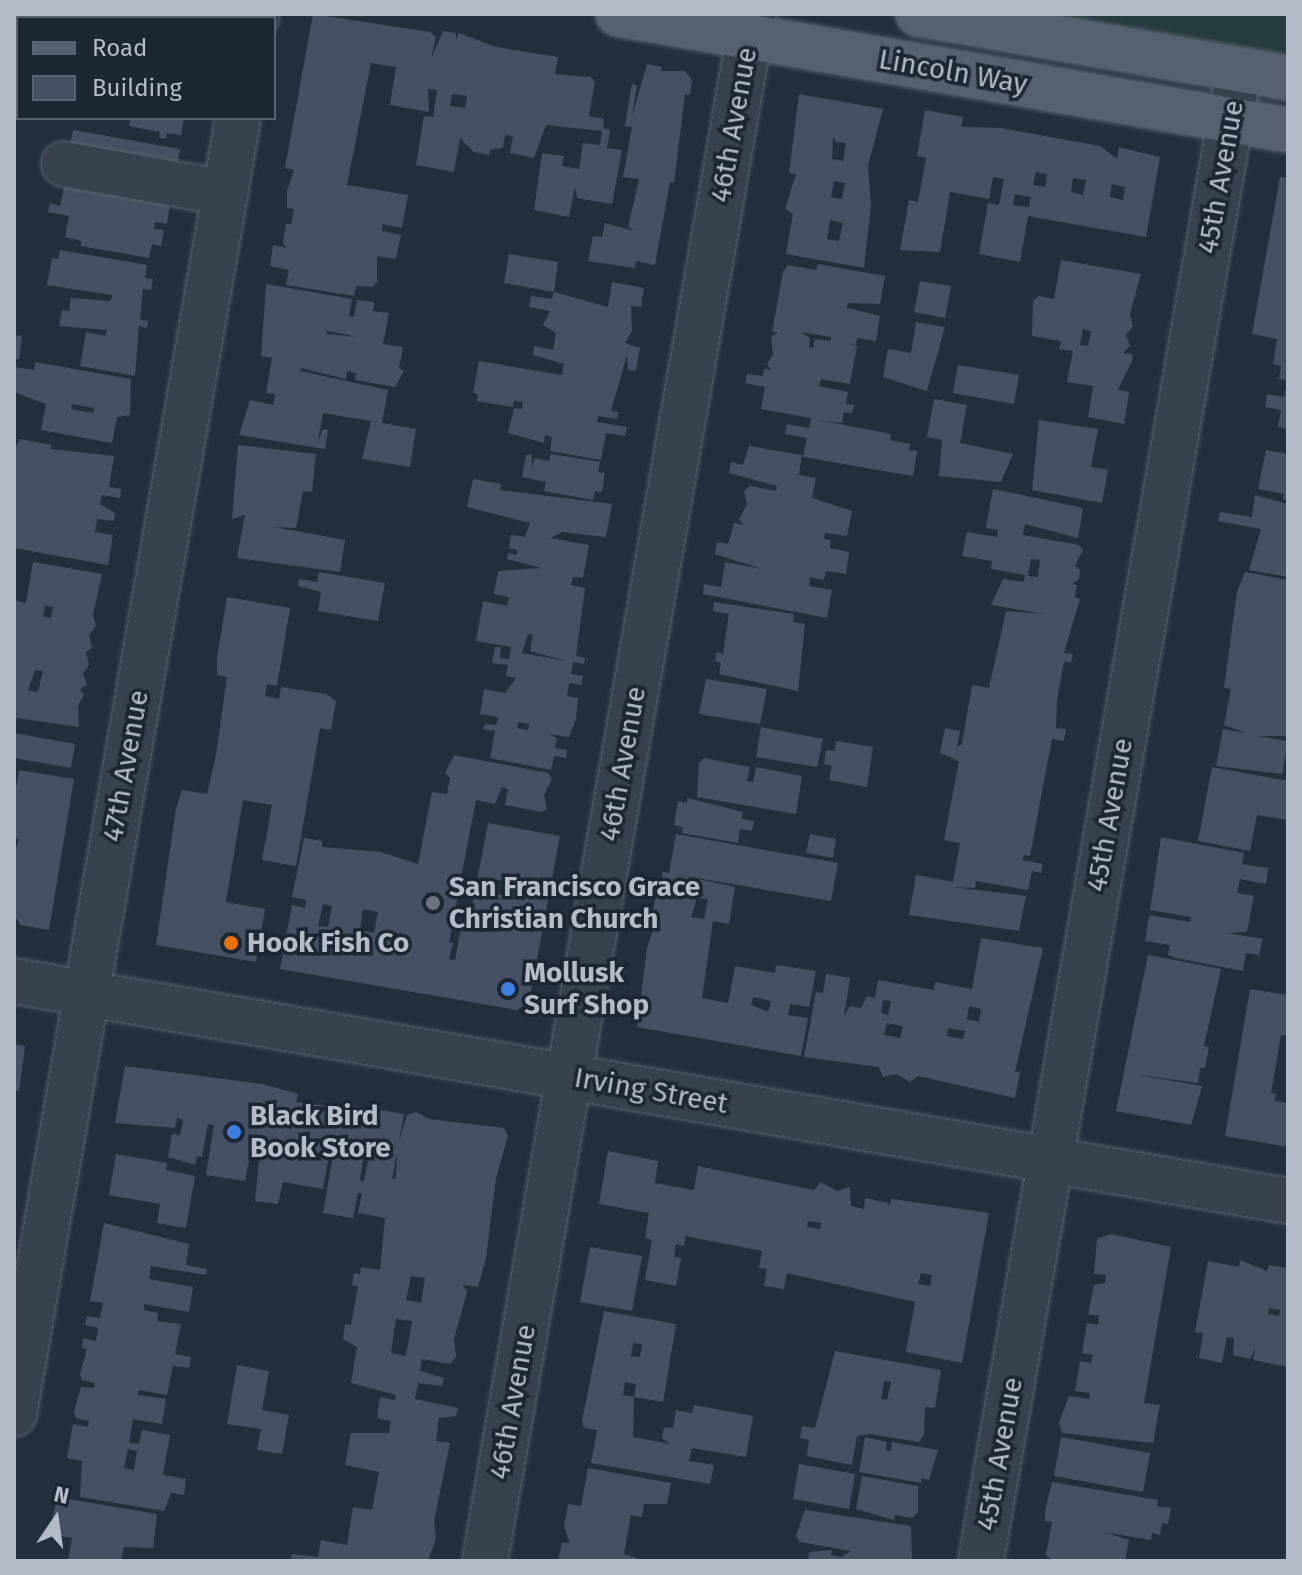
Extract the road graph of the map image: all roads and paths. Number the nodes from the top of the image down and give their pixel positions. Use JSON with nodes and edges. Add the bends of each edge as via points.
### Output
{"nodes":[{"id":1,"x":618,"y":14,"type":"edge"},
{"id":2,"x":918,"y":14,"type":"edge"},
{"id":3,"x":751,"y":25,"type":"edge"},
{"id":4,"x":1239,"y":70,"type":"junction"},
{"id":5,"x":1288,"y":78,"type":"edge"},
{"id":6,"x":238,"y":120,"type":"edge"},
{"id":7,"x":1230,"y":120,"type":"junction"},
{"id":8,"x":1288,"y":130,"type":"edge"},
{"id":9,"x":64,"y":164,"type":"dead end"},
{"id":10,"x":225,"y":193,"type":"junction"},
{"id":11,"x":14,"y":981,"type":"edge"},
{"id":12,"x":87,"y":994,"type":"junction"},
{"id":13,"x":569,"y":1076,"type":"junction"},
{"id":14,"x":1050,"y":1160,"type":"junction"},
{"id":15,"x":1288,"y":1201,"type":"edge"},
{"id":16,"x":14,"y":1414,"type":"edge"},
{"id":17,"x":485,"y":1561,"type":"edge"},
{"id":18,"x":981,"y":1561,"type":"edge"}],
"edges":[{"from":1,"to":3,"type":"main road","name":"Lincoln Way"},
{"from":2,"to":4,"type":"main road","name":"Lincoln Way"},
{"from":3,"to":7,"type":"main road","name":"Lincoln Way"},
{"from":3,"to":13,"type":"street","name":"46th Avenue"},
{"from":4,"to":5,"type":"main road","name":"Lincoln Way"},
{"from":4,"to":7,"type":"street","name":"45th Avenue"},
{"from":6,"to":10,"type":"street","name":"47th Avenue"},
{"from":7,"to":8,"type":"main road","name":"Lincoln Way"},
{"from":7,"to":14,"type":"street","name":"45th Avenue"},
{"from":9,"to":10,"type":"street"},
{"from":10,"to":12,"type":"street","name":"47th Avenue"},
{"from":11,"to":12,"type":"street","name":"Irving Street"},
{"from":12,"to":13,"type":"street","name":"Irving Street"},
{"from":12,"to":16,"type":"street","name":"47th Avenue"},
{"from":13,"to":14,"type":"street","name":"Irving Street"},
{"from":13,"to":17,"type":"street","name":"46th Avenue"},
{"from":14,"to":15,"type":"street","name":"Irving Street"},
{"from":14,"to":18,"type":"street","name":"45th Avenue"}]}
